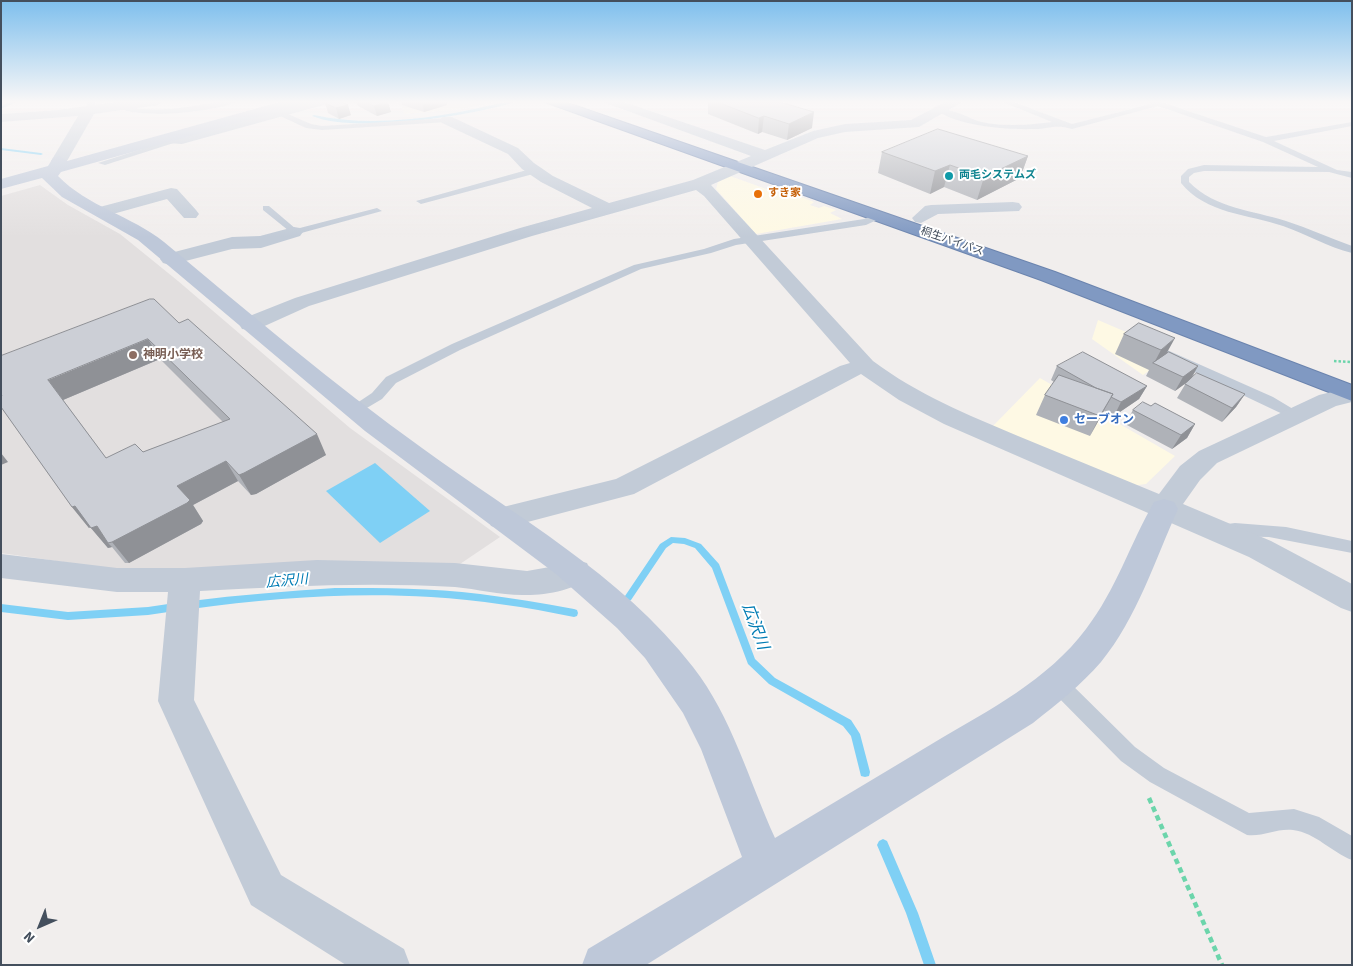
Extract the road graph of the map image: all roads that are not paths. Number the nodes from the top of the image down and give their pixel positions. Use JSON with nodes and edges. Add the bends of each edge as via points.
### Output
{"nodes":[{"id":1,"x":68,"y":146,"type":"edge"},
{"id":2,"x":131,"y":146,"type":"edge"},
{"id":3,"x":144,"y":146,"type":"edge"},
{"id":4,"x":153,"y":146,"type":"edge"},
{"id":5,"x":503,"y":146,"type":"edge"},
{"id":6,"x":701,"y":146,"type":"edge"},
{"id":7,"x":708,"y":146,"type":"edge"},
{"id":8,"x":716,"y":146,"type":"edge"},
{"id":9,"x":788,"y":146,"type":"edge"},
{"id":10,"x":1279,"y":146,"type":"edge"},
{"id":11,"x":752,"y":161,"type":"junction"},
{"id":12,"x":102,"y":163,"type":"dead end"},
{"id":13,"x":56,"y":166,"type":"junction"},
{"id":14,"x":1328,"y":170,"type":"junction"},
{"id":15,"x":534,"y":171,"type":"junction"},
{"id":16,"x":1352,"y":175,"type":"edge"},
{"id":17,"x":1,"y":176,"type":"edge"},
{"id":18,"x":1,"y":184,"type":"edge"},
{"id":19,"x":699,"y":184,"type":"junction"},
{"id":20,"x":421,"y":201,"type":"dead end"},
{"id":21,"x":1013,"y":207,"type":"dead end"},
{"id":22,"x":266,"y":208,"type":"dead end"},
{"id":23,"x":607,"y":209,"type":"junction"},
{"id":24,"x":377,"y":211,"type":"dead end"},
{"id":25,"x":102,"y":212,"type":"junction"},
{"id":26,"x":190,"y":214,"type":"dead end"},
{"id":27,"x":878,"y":216,"type":"junction"},
{"id":28,"x":921,"y":218,"type":"junction"},
{"id":29,"x":294,"y":232,"type":"junction"},
{"id":30,"x":750,"y":239,"type":"junction"},
{"id":31,"x":1352,"y":250,"type":"edge"},
{"id":32,"x":170,"y":259,"type":"junction"},
{"id":33,"x":250,"y":324,"type":"junction"},
{"id":34,"x":1158,"y":350,"type":"edge"},
{"id":35,"x":865,"y":366,"type":"junction"},
{"id":36,"x":1343,"y":367,"type":"edge"},
{"id":37,"x":1352,"y":394,"type":"edge"},
{"id":38,"x":355,"y":409,"type":"junction"},
{"id":39,"x":1296,"y":415,"type":"junction"},
{"id":40,"x":1164,"y":509,"type":"junction"},
{"id":41,"x":501,"y":518,"type":"junction"},
{"id":42,"x":1218,"y":530,"type":"junction"},
{"id":43,"x":1352,"y":547,"type":"edge"},
{"id":44,"x":1,"y":566,"type":"edge"},
{"id":45,"x":576,"y":572,"type":"junction"},
{"id":46,"x":1352,"y":599,"type":"edge"},
{"id":47,"x":183,"y":600,"type":"junction"},
{"id":48,"x":1056,"y":682,"type":"junction"},
{"id":49,"x":1352,"y":849,"type":"edge"},
{"id":50,"x":766,"y":865,"type":"junction"},
{"id":51,"x":388,"y":965,"type":"edge"},
{"id":52,"x":604,"y":965,"type":"edge"}],
"edges":[{"from":1,"to":13,"type":"street"},
{"from":2,"to":13,"type":"street"},
{"from":3,"to":13,"type":"street"},
{"from":4,"to":12,"type":"lane"},
{"from":5,"to":15,"type":"street","via":[[513,151]]},
{"from":6,"to":11,"type":"highway","name":"桐生バイパス"},
{"from":7,"to":11,"type":"highway","name":"桐生バイパス"},
{"from":8,"to":11,"type":"street"},
{"from":9,"to":11,"type":"street"},
{"from":10,"to":14,"type":"lane"},
{"from":11,"to":19,"type":"street"},
{"from":11,"to":27,"type":"highway","name":"桐生バイパス"},
{"from":11,"to":28,"type":"highway","name":"桐生バイパス"},
{"from":13,"to":17,"type":"street"},
{"from":13,"to":18,"type":"street"},
{"from":13,"to":25,"type":"street","via":[[51,179]]},
{"from":14,"to":16,"type":"lane"},
{"from":14,"to":31,"type":"lane","via":[[1204,168],[1191,171],[1185,176],[1185,183],[1194,193],[1215,204],[1291,226]]},
{"from":15,"to":20,"type":"lane"},
{"from":15,"to":23,"type":"street"},
{"from":19,"to":23,"type":"street"},
{"from":19,"to":30,"type":"street","via":[[710,192]]},
{"from":21,"to":28,"type":"street","via":[[938,209]]},
{"from":22,"to":29,"type":"lane"},
{"from":23,"to":33,"type":"street","via":[[302,302]]},
{"from":24,"to":29,"type":"lane"},
{"from":25,"to":26,"type":"street","via":[[171,193]]},
{"from":25,"to":32,"type":"street","via":[[137,231]]},
{"from":27,"to":30,"type":"lane","via":[[866,222]]},
{"from":27,"to":37,"type":"highway","name":"桐生バイパス","via":[[1132,307]]},
{"from":28,"to":36,"type":"highway","name":"桐生バイパス"},
{"from":29,"to":32,"type":"street","via":[[261,242],[232,242]]},
{"from":30,"to":35,"type":"street"},
{"from":30,"to":38,"type":"lane","via":[[653,262],[630,271],[456,346],[391,380],[377,396]]},
{"from":32,"to":33,"type":"street"},
{"from":33,"to":38,"type":"street"},
{"from":34,"to":39,"type":"lane"},
{"from":35,"to":40,"type":"street","via":[[907,396]]},
{"from":35,"to":41,"type":"street","via":[[848,371],[624,487]]},
{"from":37,"to":39,"type":"street","via":[[1328,400]]},
{"from":38,"to":41,"type":"street"},
{"from":39,"to":40,"type":"street","via":[[1208,457],[1190,473]]},
{"from":40,"to":42,"type":"street"},
{"from":40,"to":48,"type":"street","via":[[1107,626],[1086,654]]},
{"from":41,"to":45,"type":"street"},
{"from":42,"to":43,"type":"lane","via":[[1240,528]]},
{"from":42,"to":46,"type":"street"},
{"from":44,"to":47,"type":"street","via":[[117,580]]},
{"from":45,"to":47,"type":"street","via":[[566,578],[527,583],[455,575],[317,572]]},
{"from":45,"to":50,"type":"street","via":[[630,618],[657,647],[705,714]]},
{"from":47,"to":51,"type":"street","via":[[176,701],[266,890]]},
{"from":48,"to":49,"type":"lane","via":[[1135,760],[1157,776],[1247,824],[1255,826],[1288,819],[1301,821],[1323,830]]},
{"from":48,"to":50,"type":"street","via":[[1020,711]]},
{"from":50,"to":52,"type":"street"}]}
